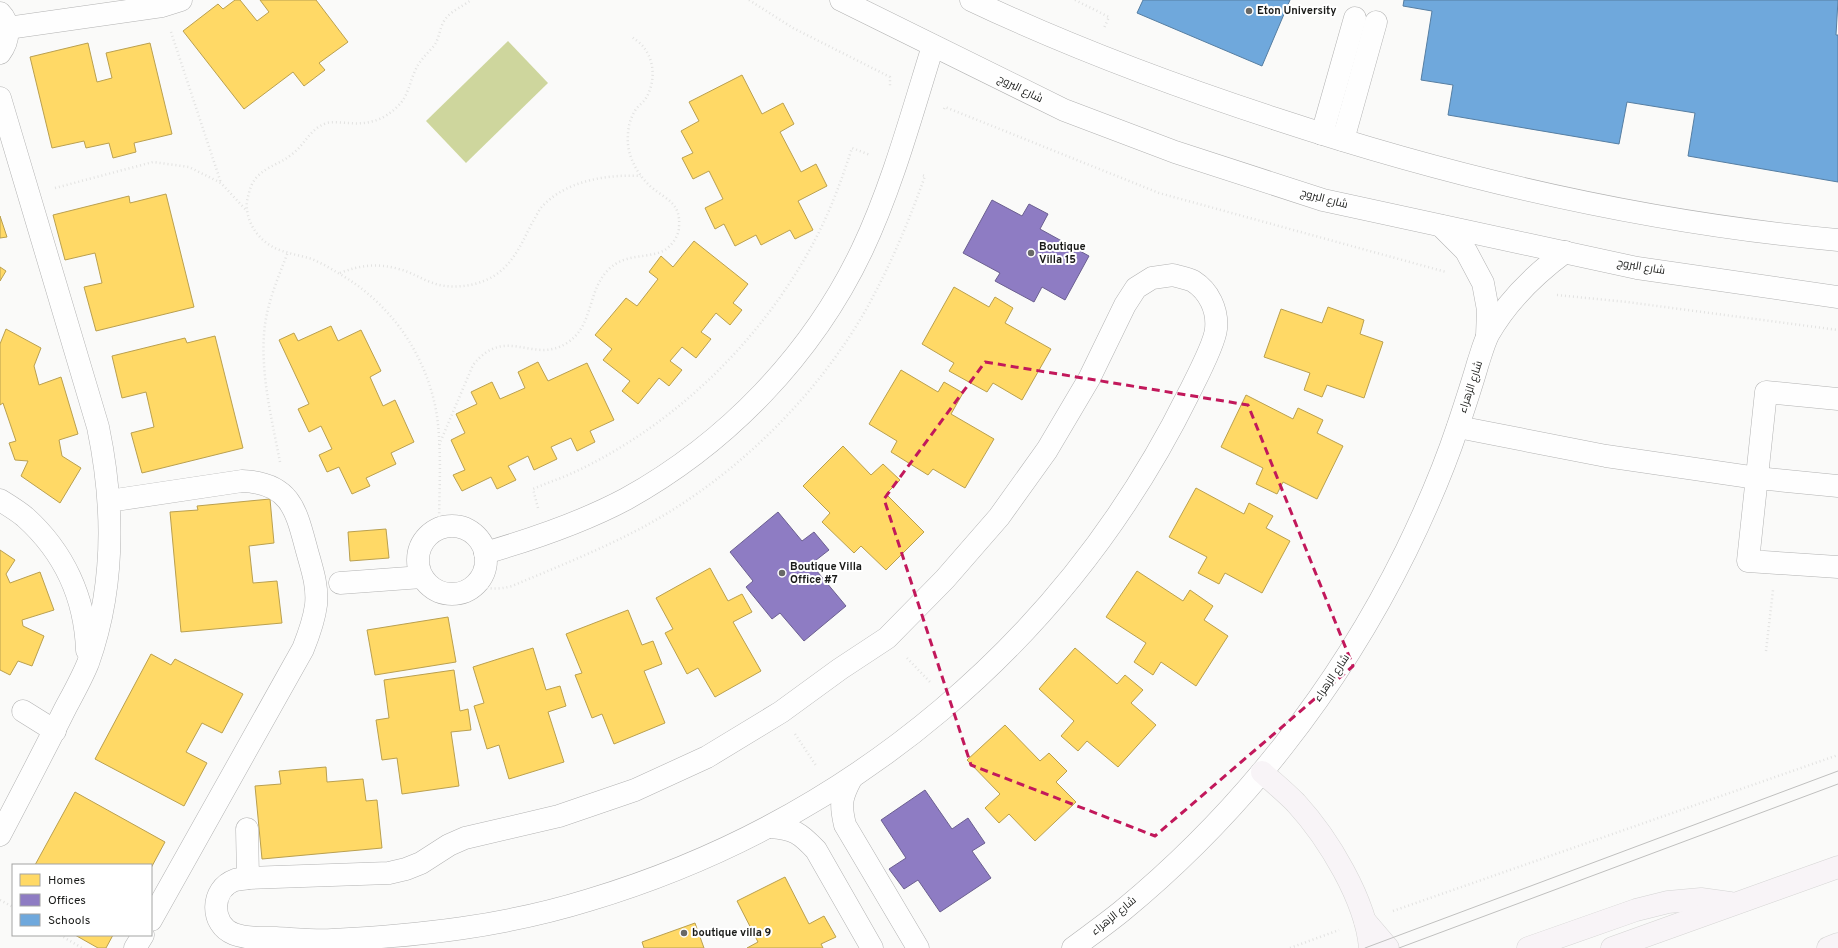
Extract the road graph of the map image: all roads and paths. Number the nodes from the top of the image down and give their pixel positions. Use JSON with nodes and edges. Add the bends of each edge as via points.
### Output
{"nodes":[{"id":1,"x":471,"y":0,"type":"edge"},
{"id":2,"x":841,"y":0,"type":"edge"},
{"id":3,"x":972,"y":0,"type":"edge"},
{"id":4,"x":1075,"y":0,"type":"edge"},
{"id":5,"x":172,"y":3,"type":"edge"},
{"id":6,"x":4,"y":20,"type":"edge"},
{"id":7,"x":632,"y":37,"type":"dead end"},
{"id":8,"x":933,"y":46,"type":"junction"},
{"id":9,"x":0,"y":53,"type":"edge"},
{"id":10,"x":1092,"y":53,"type":"junction"},
{"id":11,"x":0,"y":98,"type":"edge"},
{"id":12,"x":1322,"y":134,"type":"junction"},
{"id":13,"x":1343,"y":140,"type":"junction"},
{"id":14,"x":895,"y":164,"type":"junction"},
{"id":15,"x":640,"y":176,"type":"junction"},
{"id":16,"x":221,"y":183,"type":"junction"},
{"id":17,"x":29,"y":195,"type":"junction"},
{"id":18,"x":246,"y":210,"type":"junction"},
{"id":19,"x":1441,"y":226,"type":"junction"},
{"id":20,"x":1838,"y":240,"type":"edge"},
{"id":21,"x":288,"y":252,"type":"junction"},
{"id":22,"x":1565,"y":252,"type":"junction"},
{"id":23,"x":340,"y":273,"type":"junction"},
{"id":24,"x":1838,"y":297,"type":"edge"},
{"id":25,"x":1487,"y":337,"type":"junction"},
{"id":26,"x":1838,"y":399,"type":"edge"},
{"id":27,"x":1458,"y":427,"type":"junction"},
{"id":28,"x":439,"y":445,"type":"junction"},
{"id":29,"x":1757,"y":478,"type":"junction"},
{"id":30,"x":1838,"y":486,"type":"edge"},
{"id":31,"x":0,"y":500,"type":"edge"},
{"id":32,"x":288,"y":500,"type":"junction"},
{"id":33,"x":109,"y":501,"type":"junction"},
{"id":34,"x":539,"y":514,"type":"dead end"},
{"id":35,"x":439,"y":528,"type":"junction"},
{"id":36,"x":485,"y":552,"type":"junction"},
{"id":37,"x":1776,"y":563,"type":"junction"},
{"id":38,"x":1838,"y":567,"type":"edge"},
{"id":39,"x":422,"y":577,"type":"junction"},
{"id":40,"x":340,"y":583,"type":"dead end"},
{"id":41,"x":475,"y":585,"type":"junction"},
{"id":42,"x":887,"y":638,"type":"junction"},
{"id":43,"x":1766,"y":651,"type":"dead end"},
{"id":44,"x":88,"y":663,"type":"junction"},
{"id":45,"x":950,"y":703,"type":"junction"},
{"id":46,"x":23,"y":711,"type":"dead end"},
{"id":47,"x":782,"y":712,"type":"junction"},
{"id":48,"x":54,"y":731,"type":"junction"},
{"id":49,"x":1838,"y":755,"type":"edge"},
{"id":50,"x":1262,"y":772,"type":"junction"},
{"id":51,"x":851,"y":778,"type":"junction"},
{"id":52,"x":832,"y":791,"type":"junction"},
{"id":53,"x":771,"y":826,"type":"junction"},
{"id":54,"x":247,"y":828,"type":"dead end"},
{"id":55,"x":0,"y":835,"type":"edge"},
{"id":56,"x":1838,"y":867,"type":"edge"},
{"id":57,"x":248,"y":878,"type":"junction"},
{"id":58,"x":0,"y":900,"type":"edge"},
{"id":59,"x":1733,"y":904,"type":"junction"},
{"id":60,"x":12,"y":906,"type":"edge"},
{"id":61,"x":152,"y":918,"type":"edge"},
{"id":62,"x":1364,"y":920,"type":"junction"},
{"id":63,"x":62,"y":936,"type":"edge"},
{"id":64,"x":142,"y":936,"type":"edge"},
{"id":65,"x":1838,"y":944,"type":"edge"},
{"id":66,"x":82,"y":948,"type":"edge"},
{"id":67,"x":136,"y":948,"type":"edge"},
{"id":68,"x":872,"y":948,"type":"edge"},
{"id":69,"x":918,"y":948,"type":"edge"},
{"id":70,"x":1073,"y":948,"type":"edge"},
{"id":71,"x":1290,"y":948,"type":"edge"},
{"id":72,"x":1370,"y":948,"type":"edge"},
{"id":73,"x":1388,"y":948,"type":"edge"},
{"id":74,"x":1528,"y":948,"type":"edge"},
{"id":75,"x":1612,"y":948,"type":"edge"},
{"id":76,"x":1828,"y":948,"type":"edge"}],
"edges":[{"from":1,"to":18,"type":"path","via":[[443,22],[438,40],[419,62],[406,97],[398,107],[375,121],[362,124],[327,123],[317,128],[293,154],[267,167],[255,178],[248,193]]},
{"from":2,"to":8,"type":"street","name":"شارع البروج"},
{"from":3,"to":10,"type":"street"},
{"from":4,"to":10,"type":"path","via":[[1109,16]]},
{"from":5,"to":6,"type":"street"},
{"from":5,"to":16,"type":"path"},
{"from":6,"to":9,"type":"street","via":[[8,38]]},
{"from":7,"to":15,"type":"path","via":[[645,48],[652,64],[652,82],[646,98],[636,109],[630,122],[628,136],[633,164]]},
{"from":8,"to":14,"type":"street"},
{"from":8,"to":19,"type":"street","name":"شارع البروج","via":[[1064,110],[1175,152],[1323,200]]},
{"from":10,"to":12,"type":"street","via":[[1206,96]]},
{"from":11,"to":17,"type":"street"},
{"from":12,"to":13,"type":"street"},
{"from":12,"to":13,"type":"street","via":[[1366,20]]},
{"from":13,"to":20,"type":"street","via":[[1443,169],[1545,194],[1717,225]]},
{"from":14,"to":34,"type":"path","via":[[852,148],[836,194],[813,244],[793,279],[734,355],[700,389],[623,446],[580,470],[533,488]]},
{"from":14,"to":36,"type":"street","via":[[865,244],[839,294],[811,336],[745,411],[708,444],[668,474],[625,499],[580,521],[533,539]]},
{"from":14,"to":41,"type":"path","via":[[925,176],[907,227],[867,308],[812,387],[779,423],[744,456],[706,486],[666,514],[623,537],[512,586],[487,589]]},
{"from":15,"to":23,"type":"path","via":[[595,178],[556,196],[540,209],[514,258],[487,280],[470,286],[434,284],[400,269],[381,265],[353,268]]},
{"from":15,"to":28,"type":"path","via":[[673,203],[679,215],[679,229],[673,242],[663,251],[635,256],[610,268],[600,279],[594,292],[583,327],[567,343],[545,350],[500,346],[489,349],[480,356],[473,365]]},
{"from":16,"to":17,"type":"path","via":[[189,166],[153,162]]},
{"from":16,"to":18,"type":"path"},
{"from":17,"to":33,"type":"street","via":[[98,427],[106,464]]},
{"from":18,"to":21,"type":"path","via":[[260,238],[273,247]]},
{"from":19,"to":22,"type":"street","name":"شارع البروج"},
{"from":19,"to":25,"type":"street","name":"شارع الزهراء","via":[[1466,251],[1483,283],[1488,310]]},
{"from":21,"to":23,"type":"path"},
{"from":21,"to":32,"type":"path","via":[[273,291],[264,333],[264,376]]},
{"from":22,"to":24,"type":"street","name":"شارع البروج","via":[[1637,268]]},
{"from":22,"to":25,"type":"street","name":"شارع الزهراء","via":[[1541,270],[1507,305]]},
{"from":23,"to":28,"type":"path","via":[[386,310],[419,359],[430,387],[437,416]]},
{"from":25,"to":27,"type":"street","name":"شارع الزهراء"},
{"from":26,"to":29,"type":"street","via":[[1766,392]]},
{"from":27,"to":29,"type":"street","via":[[1606,456]]},
{"from":27,"to":50,"type":"street","name":"شارع الزهراء","via":[[1407,550],[1376,608],[1303,720]]},
{"from":28,"to":35,"type":"path"},
{"from":29,"to":30,"type":"street"},
{"from":29,"to":37,"type":"street","via":[[1748,561]]},
{"from":31,"to":44,"type":"street","via":[[24,516],[45,537],[67,569],[80,599]]},
{"from":32,"to":33,"type":"street","via":[[274,488],[259,482],[242,481]]},
{"from":32,"to":61,"type":"street","via":[[297,514],[315,580],[316,604],[312,627],[303,649]]},
{"from":33,"to":44,"type":"street","via":[[110,542],[106,583],[99,624]]},
{"from":35,"to":36,"type":"street","via":[[451,526],[472,533]]},
{"from":35,"to":39,"type":"street","via":[[422,543],[418,554],[418,566]]},
{"from":36,"to":41,"type":"street","via":[[486,564],[482,576]]},
{"from":37,"to":38,"type":"street"},
{"from":37,"to":43,"type":"path"},
{"from":39,"to":40,"type":"street"},
{"from":39,"to":41,"type":"street","via":[[430,586],[452,594],[464,592]]},
{"from":42,"to":45,"type":"path"},
{"from":42,"to":45,"type":"street","via":[[945,579],[994,523],[1047,450],[1089,379],[1136,288],[1152,278],[1173,275],[1192,280],[1207,293],[1215,312],[1216,332],[1173,425],[1148,470],[1116,518],[1058,594],[1024,632]]},
{"from":42,"to":47,"type":"street"},
{"from":44,"to":48,"type":"street"},
{"from":45,"to":51,"type":"street","via":[[897,746]]},
{"from":46,"to":48,"type":"street"},
{"from":47,"to":52,"type":"path"},
{"from":47,"to":57,"type":"street","via":[[707,757],[635,790],[559,816],[465,838],[406,869],[389,873]]},
{"from":48,"to":55,"type":"street"},
{"from":49,"to":62,"type":"path"},
{"from":50,"to":62,"type":"main road","via":[[1296,803],[1324,839],[1347,878]]},
{"from":50,"to":70,"type":"street","name":"شارع الزهراء","via":[[1218,821],[1171,867],[1122,911]]},
{"from":51,"to":52,"type":"street"},
{"from":51,"to":69,"type":"street","via":[[843,794],[841,809],[845,825]]},
{"from":52,"to":53,"type":"street"},
{"from":53,"to":57,"type":"street","via":[[711,856],[649,881],[586,901],[521,918],[390,937],[323,940],[244,937],[229,933],[218,921],[215,905],[221,890],[233,881]]},
{"from":53,"to":68,"type":"street","via":[[788,828],[804,837],[816,850]]},
{"from":54,"to":57,"type":"street"},
{"from":56,"to":59,"type":"main road"},
{"from":58,"to":60,"type":"path"},
{"from":59,"to":74,"type":"main road","via":[[1701,899],[1668,902],[1636,910]]},
{"from":59,"to":75,"type":"main road"},
{"from":62,"to":71,"type":"path"},
{"from":62,"to":72,"type":"main road"},
{"from":62,"to":73,"type":"main road"},
{"from":63,"to":66,"type":"path"},
{"from":64,"to":67,"type":"street"},
{"from":65,"to":76,"type":"main road"}]}
